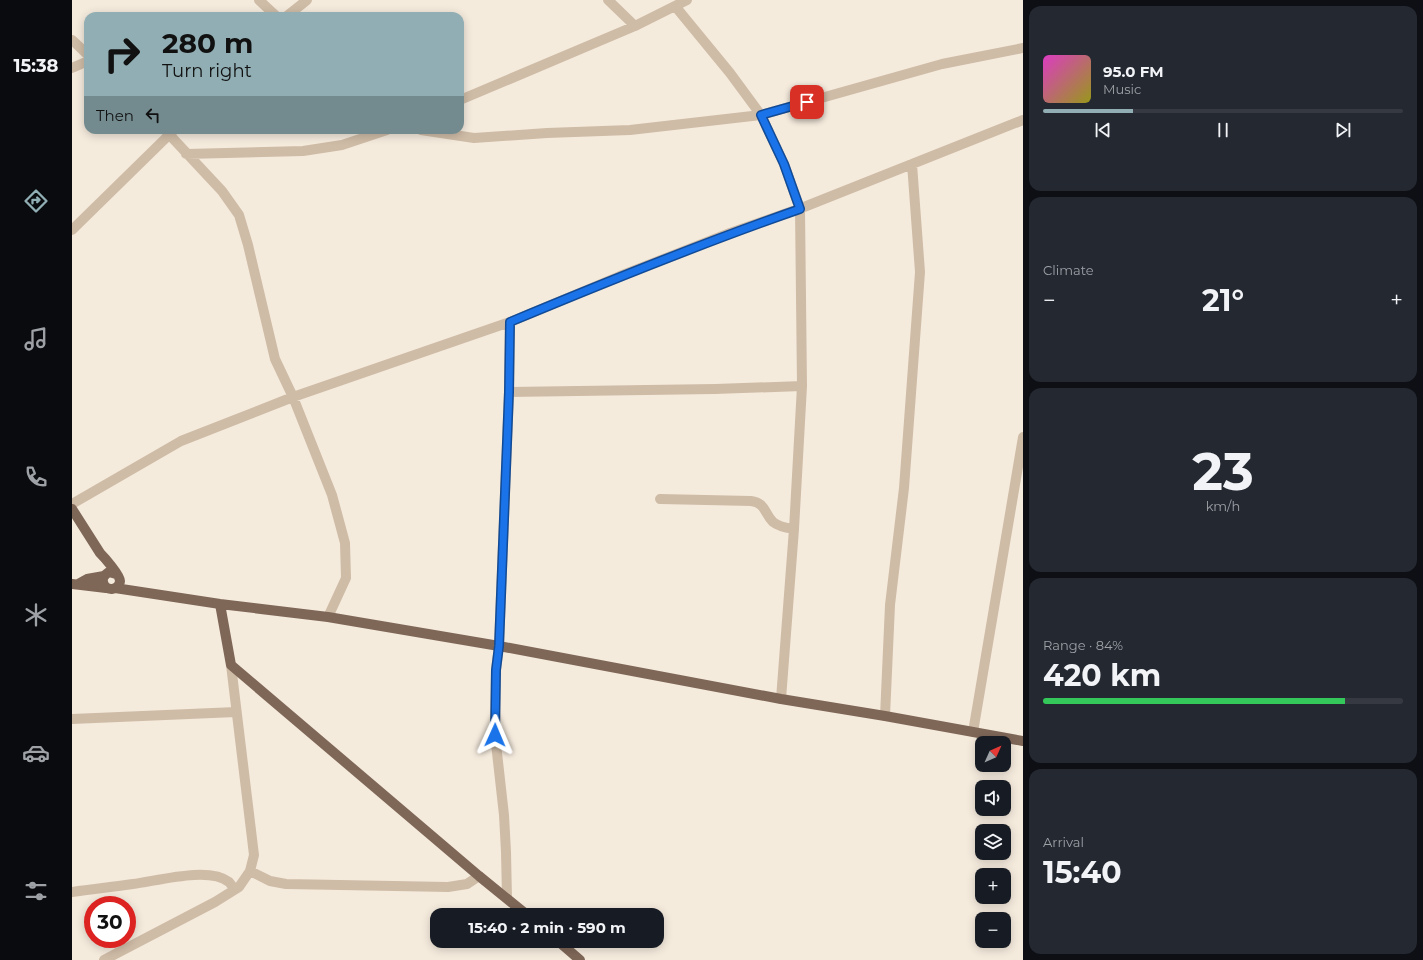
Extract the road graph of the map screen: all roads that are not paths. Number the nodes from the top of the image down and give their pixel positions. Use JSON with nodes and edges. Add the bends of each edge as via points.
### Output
{"nodes":[{"id":1,"x":259,"y":0,"type":"edge"},
{"id":2,"x":307,"y":0,"type":"edge"},
{"id":3,"x":608,"y":0,"type":"edge"},
{"id":4,"x":687,"y":0,"type":"edge"},
{"id":5,"x":675,"y":6,"type":"junction"},
{"id":6,"x":272,"y":12,"type":"edge"},
{"id":7,"x":292,"y":12,"type":"edge"},
{"id":8,"x":635,"y":26,"type":"junction"},
{"id":9,"x":72,"y":40,"type":"edge"},
{"id":10,"x":1023,"y":48,"type":"edge"},
{"id":11,"x":84,"y":51,"type":"edge"},
{"id":12,"x":84,"y":63,"type":"edge"},
{"id":13,"x":72,"y":68,"type":"edge"},
{"id":14,"x":464,"y":98,"type":"edge"},
{"id":15,"x":761,"y":115,"type":"junction"},
{"id":16,"x":1023,"y":120,"type":"edge"},
{"id":17,"x":167,"y":134,"type":"edge"},
{"id":18,"x":172,"y":134,"type":"edge"},
{"id":19,"x":375,"y":134,"type":"edge"},
{"id":20,"x":448,"y":134,"type":"edge"},
{"id":21,"x":186,"y":154,"type":"junction"},
{"id":22,"x":912,"y":164,"type":"junction"},
{"id":23,"x":800,"y":209,"type":"junction"},
{"id":24,"x":72,"y":230,"type":"edge"},
{"id":25,"x":510,"y":322,"type":"junction"},
{"id":26,"x":802,"y":386,"type":"junction"},
{"id":27,"x":509,"y":392,"type":"junction"},
{"id":28,"x":294,"y":397,"type":"junction"},
{"id":29,"x":1023,"y":437,"type":"edge"},
{"id":30,"x":660,"y":499,"type":"dead end"},
{"id":31,"x":72,"y":504,"type":"edge"},
{"id":32,"x":72,"y":509,"type":"edge"},
{"id":33,"x":794,"y":529,"type":"junction"},
{"id":34,"x":100,"y":554,"type":"junction"},
{"id":35,"x":105,"y":575,"type":"junction"},
{"id":36,"x":118,"y":575,"type":"junction"},
{"id":37,"x":75,"y":584,"type":"edge"},
{"id":38,"x":111,"y":588,"type":"junction"},
{"id":39,"x":143,"y":592,"type":"junction"},
{"id":40,"x":220,"y":604,"type":"junction"},
{"id":41,"x":328,"y":617,"type":"junction"},
{"id":42,"x":499,"y":646,"type":"junction"},
{"id":43,"x":230,"y":665,"type":"junction"},
{"id":44,"x":781,"y":699,"type":"junction"},
{"id":45,"x":236,"y":712,"type":"junction"},
{"id":46,"x":885,"y":716,"type":"junction"},
{"id":47,"x":72,"y":719,"type":"edge"},
{"id":48,"x":974,"y":732,"type":"junction"},
{"id":49,"x":1023,"y":741,"type":"edge"},
{"id":50,"x":250,"y":872,"type":"junction"},
{"id":51,"x":479,"y":876,"type":"junction"},
{"id":52,"x":234,"y":890,"type":"junction"},
{"id":53,"x":72,"y":892,"type":"edge"},
{"id":54,"x":507,"y":898,"type":"junction"},
{"id":55,"x":519,"y":908,"type":"edge"},
{"id":56,"x":566,"y":948,"type":"edge"},
{"id":57,"x":104,"y":960,"type":"edge"},
{"id":58,"x":580,"y":960,"type":"edge"}],
"edges":[{"from":1,"to":6,"type":"street"},
{"from":2,"to":7,"type":"street"},
{"from":3,"to":8,"type":"street"},
{"from":4,"to":5,"type":"street"},
{"from":5,"to":8,"type":"street"},
{"from":5,"to":15,"type":"street"},
{"from":8,"to":14,"type":"street"},
{"from":9,"to":11,"type":"street"},
{"from":10,"to":15,"type":"street","via":[[942,64]]},
{"from":12,"to":13,"type":"street"},
{"from":15,"to":20,"type":"street","via":[[630,130],[474,138]]},
{"from":15,"to":23,"type":"street","via":[[784,164]]},
{"from":16,"to":22,"type":"street"},
{"from":17,"to":24,"type":"street"},
{"from":18,"to":21,"type":"street"},
{"from":19,"to":21,"type":"street","via":[[342,145],[303,151]]},
{"from":21,"to":28,"type":"street","via":[[222,191],[239,215],[275,359]]},
{"from":22,"to":23,"type":"street"},
{"from":22,"to":46,"type":"street","via":[[920,272],[904,488],[890,605]]},
{"from":23,"to":25,"type":"street","via":[[730,233]]},
{"from":23,"to":26,"type":"street"},
{"from":25,"to":27,"type":"street"},
{"from":25,"to":28,"type":"street"},
{"from":26,"to":27,"type":"street"},
{"from":26,"to":33,"type":"street"},
{"from":27,"to":42,"type":"street"},
{"from":28,"to":31,"type":"street","via":[[181,441]]},
{"from":28,"to":41,"type":"street","via":[[332,495],[345,543],[346,578]]},
{"from":29,"to":48,"type":"street"},
{"from":30,"to":33,"type":"street","via":[[758,502],[774,522],[782,527]]},
{"from":32,"to":34,"type":"main road"},
{"from":33,"to":44,"type":"street"},
{"from":34,"to":35,"type":"main road"},
{"from":34,"to":36,"type":"main road"},
{"from":35,"to":36,"type":"main road","via":[[109,572]]},
{"from":35,"to":37,"type":"main road"},
{"from":35,"to":38,"type":"main road","via":[[104,584]]},
{"from":36,"to":38,"type":"main road","via":[[118,586]]},
{"from":36,"to":39,"type":"main road"},
{"from":37,"to":38,"type":"main road"},
{"from":38,"to":39,"type":"main road"},
{"from":39,"to":40,"type":"main road"},
{"from":40,"to":41,"type":"main road"},
{"from":40,"to":43,"type":"main road"},
{"from":41,"to":42,"type":"main road"},
{"from":42,"to":44,"type":"main road"},
{"from":42,"to":54,"type":"street","via":[[495,735],[504,815]]},
{"from":43,"to":45,"type":"street"},
{"from":43,"to":51,"type":"main road"},
{"from":44,"to":46,"type":"main road"},
{"from":45,"to":47,"type":"street"},
{"from":45,"to":50,"type":"street","via":[[254,855]]},
{"from":46,"to":48,"type":"main road"},
{"from":48,"to":49,"type":"main road"},
{"from":50,"to":51,"type":"street","via":[[270,881],[286,884],[448,887],[467,884]]},
{"from":50,"to":52,"type":"street"},
{"from":51,"to":54,"type":"main road"},
{"from":52,"to":53,"type":"street","via":[[230,883],[222,878],[184,875]]},
{"from":52,"to":57,"type":"street"},
{"from":54,"to":55,"type":"main road"},
{"from":56,"to":58,"type":"main road"}]}
